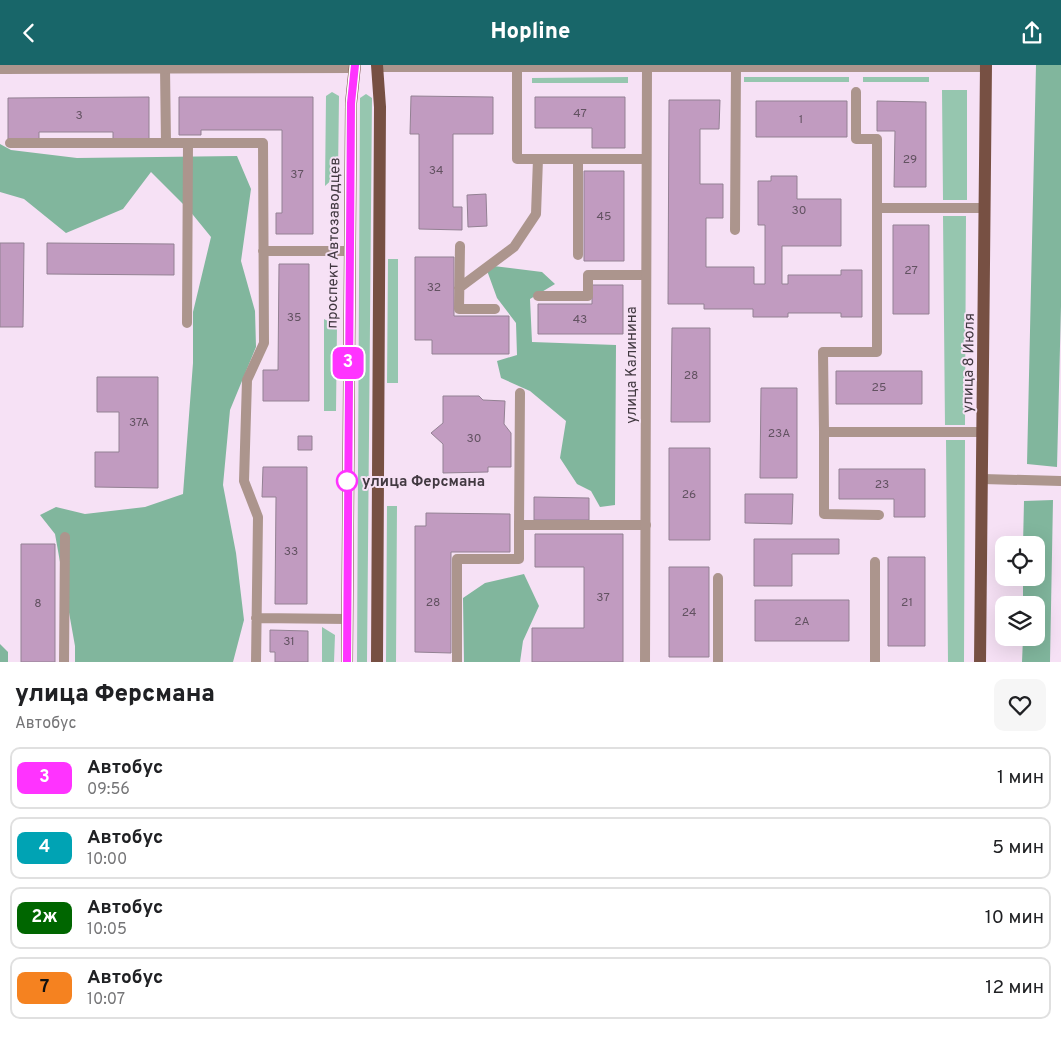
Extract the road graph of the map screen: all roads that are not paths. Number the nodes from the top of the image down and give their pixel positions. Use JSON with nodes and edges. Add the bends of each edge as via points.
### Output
{"nodes":[{"id":1,"x":355,"y":66,"type":"edge"},
{"id":2,"x":377,"y":66,"type":"edge"},
{"id":3,"x":542,"y":66,"type":"edge"},
{"id":4,"x":857,"y":66,"type":"edge"},
{"id":5,"x":986,"y":66,"type":"edge"},
{"id":6,"x":52,"y":67,"type":"edge"},
{"id":7,"x":190,"y":67,"type":"edge"},
{"id":8,"x":517,"y":67,"type":"junction"},
{"id":9,"x":646,"y":67,"type":"junction"},
{"id":10,"x":736,"y":67,"type":"junction"},
{"id":11,"x":165,"y":68,"type":"junction"},
{"id":12,"x":0,"y":69,"type":"edge"},
{"id":13,"x":856,"y":92,"type":"dead end"},
{"id":14,"x":10,"y":143,"type":"dead end"},
{"id":15,"x":166,"y":143,"type":"junction"},
{"id":16,"x":188,"y":143,"type":"junction"},
{"id":17,"x":538,"y":159,"type":"junction"},
{"id":18,"x":578,"y":159,"type":"junction"},
{"id":19,"x":646,"y":159,"type":"junction"},
{"id":20,"x":877,"y":208,"type":"junction"},
{"id":21,"x":985,"y":208,"type":"junction"},
{"id":22,"x":735,"y":230,"type":"dead end"},
{"id":23,"x":460,"y":246,"type":"dead end"},
{"id":24,"x":263,"y":251,"type":"junction"},
{"id":25,"x":350,"y":251,"type":"junction"},
{"id":26,"x":578,"y":255,"type":"dead end"},
{"id":27,"x":646,"y":275,"type":"junction"},
{"id":28,"x":460,"y":288,"type":"junction"},
{"id":29,"x":538,"y":296,"type":"dead end"},
{"id":30,"x":495,"y":309,"type":"dead end"},
{"id":31,"x":187,"y":323,"type":"dead end"},
{"id":32,"x":520,"y":393,"type":"dead end"},
{"id":33,"x":824,"y":432,"type":"junction"},
{"id":34,"x":983,"y":432,"type":"junction"},
{"id":35,"x":983,"y":479,"type":"junction"},
{"id":36,"x":1061,"y":481,"type":"edge"},
{"id":37,"x":879,"y":515,"type":"dead end"},
{"id":38,"x":520,"y":525,"type":"junction"},
{"id":39,"x":646,"y":525,"type":"junction"},
{"id":40,"x":65,"y":537,"type":"dead end"},
{"id":41,"x":875,"y":561,"type":"dead end"},
{"id":42,"x":718,"y":578,"type":"dead end"},
{"id":43,"x":256,"y":618,"type":"junction"},
{"id":44,"x":347,"y":619,"type":"junction"},
{"id":45,"x":64,"y":662,"type":"edge"},
{"id":46,"x":256,"y":662,"type":"edge"},
{"id":47,"x":347,"y":662,"type":"edge"},
{"id":48,"x":377,"y":662,"type":"edge"},
{"id":49,"x":457,"y":662,"type":"edge"},
{"id":50,"x":645,"y":662,"type":"edge"},
{"id":51,"x":718,"y":662,"type":"edge"},
{"id":52,"x":875,"y":662,"type":"edge"},
{"id":53,"x":980,"y":662,"type":"edge"}],
"edges":[{"from":1,"to":2,"type":"main road"},
{"from":1,"to":7,"type":"street"},
{"from":1,"to":25,"type":"main road","name":"проспект Автозаводцев","via":[[351,103]]},
{"from":2,"to":8,"type":"street"},
{"from":2,"to":48,"type":"main road","via":[[380,146]]},
{"from":3,"to":8,"type":"street"},
{"from":3,"to":9,"type":"street"},
{"from":4,"to":5,"type":"street"},
{"from":4,"to":10,"type":"street"},
{"from":5,"to":21,"type":"main road","name":"улица 8 Июля"},
{"from":6,"to":11,"type":"street"},
{"from":6,"to":12,"type":"street"},
{"from":7,"to":11,"type":"street"},
{"from":8,"to":17,"type":"street","via":[[517,159]]},
{"from":9,"to":10,"type":"street"},
{"from":9,"to":19,"type":"street","name":"улица Калинина"},
{"from":10,"to":22,"type":"street"},
{"from":11,"to":15,"type":"street"},
{"from":13,"to":20,"type":"street","via":[[856,139],[877,139]]},
{"from":14,"to":15,"type":"street"},
{"from":15,"to":16,"type":"street"},
{"from":16,"to":24,"type":"street","via":[[263,143]]},
{"from":16,"to":31,"type":"street"},
{"from":17,"to":18,"type":"street"},
{"from":17,"to":28,"type":"street","via":[[536,214],[514,247]]},
{"from":18,"to":19,"type":"street"},
{"from":18,"to":26,"type":"street"},
{"from":19,"to":27,"type":"street","name":"улица Калинина"},
{"from":20,"to":21,"type":"street"},
{"from":20,"to":33,"type":"street","via":[[877,352],[823,352]]},
{"from":21,"to":34,"type":"main road","name":"улица 8 Июля"},
{"from":23,"to":28,"type":"street"},
{"from":24,"to":25,"type":"street"},
{"from":24,"to":43,"type":"street","via":[[264,343],[247,380],[244,481],[258,517]]},
{"from":25,"to":44,"type":"main road","name":"проспект Автозаводцев"},
{"from":27,"to":29,"type":"street","via":[[588,275],[588,296]]},
{"from":27,"to":39,"type":"street","name":"улица Калинина"},
{"from":28,"to":30,"type":"street","via":[[460,309]]},
{"from":32,"to":38,"type":"street"},
{"from":33,"to":34,"type":"street"},
{"from":33,"to":37,"type":"street","via":[[824,514]]},
{"from":34,"to":35,"type":"main road","name":"улица 8 Июля"},
{"from":35,"to":36,"type":"street"},
{"from":35,"to":53,"type":"main road","name":"улица 8 Июля"},
{"from":38,"to":39,"type":"street"},
{"from":38,"to":49,"type":"street","via":[[520,559],[458,559]]},
{"from":39,"to":50,"type":"street","name":"улица Калинина"},
{"from":40,"to":45,"type":"street"},
{"from":41,"to":52,"type":"street"},
{"from":42,"to":51,"type":"street"},
{"from":43,"to":44,"type":"street"},
{"from":43,"to":46,"type":"street"},
{"from":44,"to":47,"type":"main road","name":"проспект Автозаводцев"}]}
